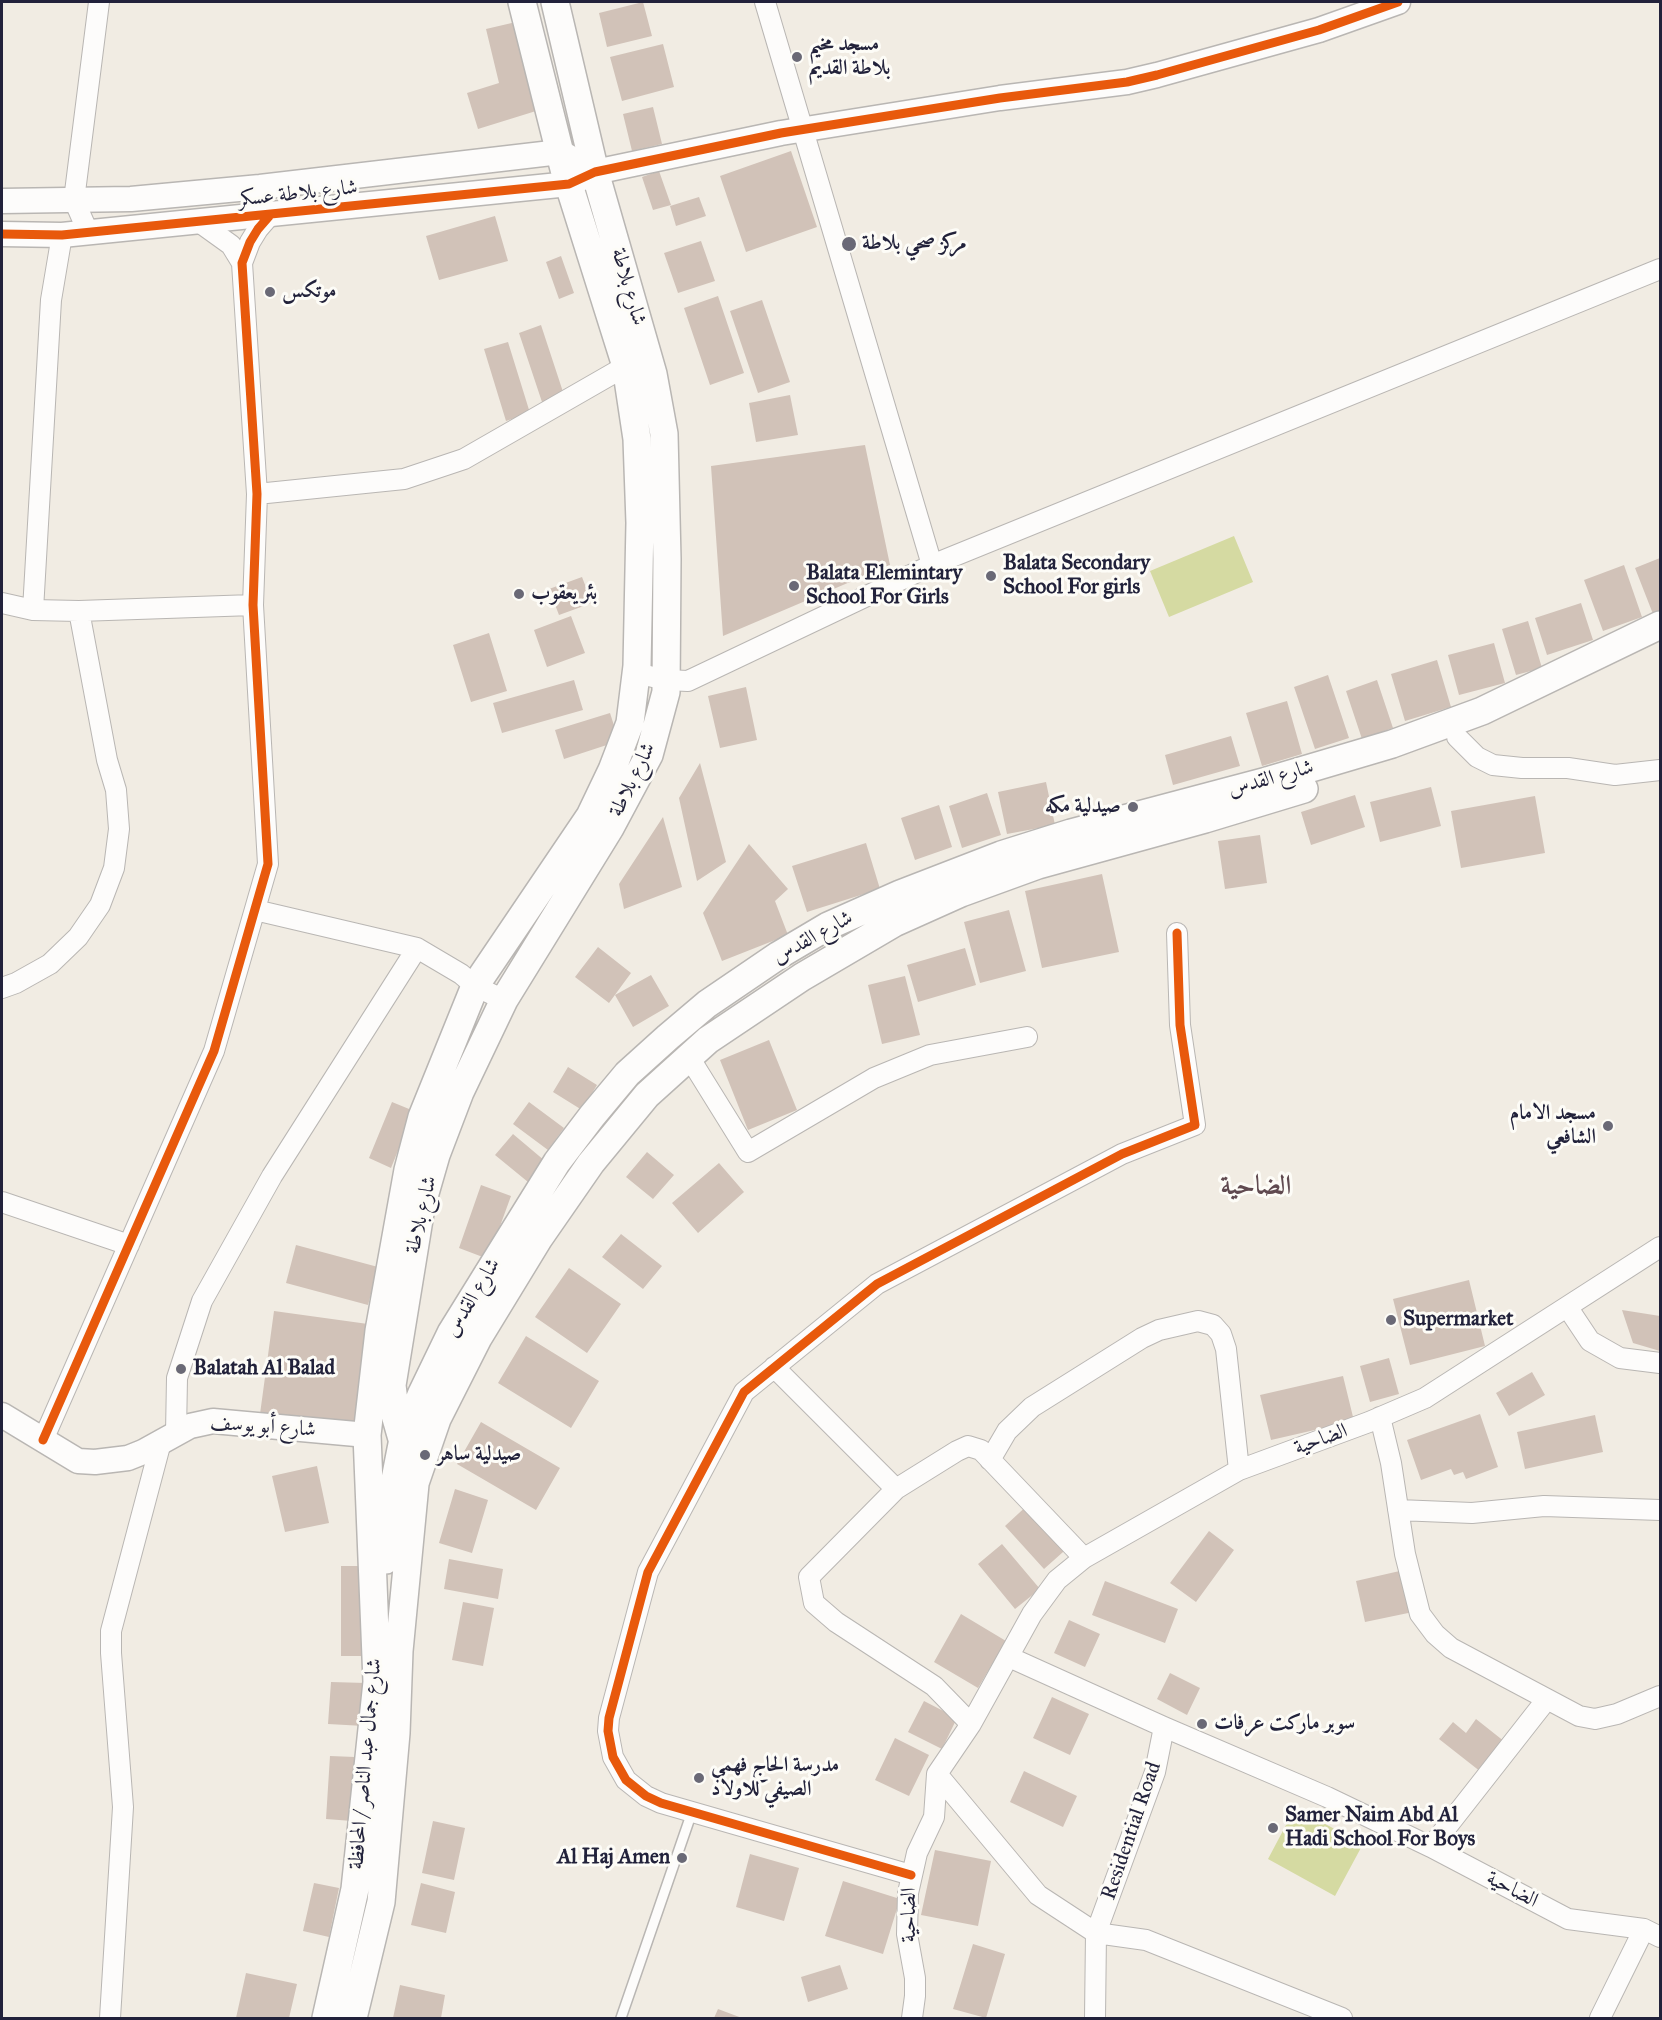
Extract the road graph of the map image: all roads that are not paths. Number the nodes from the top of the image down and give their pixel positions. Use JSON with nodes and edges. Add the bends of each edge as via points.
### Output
{"nodes":[{"id":1,"x":99,"y":2,"type":"edge"},
{"id":2,"x":522,"y":2,"type":"edge"},
{"id":3,"x":555,"y":2,"type":"edge"},
{"id":4,"x":765,"y":2,"type":"edge"},
{"id":5,"x":1398,"y":2,"type":"edge"},
{"id":6,"x":804,"y":129,"type":"junction"},
{"id":7,"x":560,"y":152,"type":"junction"},
{"id":8,"x":595,"y":172,"type":"junction"},
{"id":9,"x":569,"y":184,"type":"junction"},
{"id":10,"x":74,"y":200,"type":"junction"},
{"id":11,"x":2,"y":201,"type":"edge"},
{"id":12,"x":272,"y":214,"type":"junction"},
{"id":13,"x":199,"y":222,"type":"junction"},
{"id":14,"x":88,"y":232,"type":"junction"},
{"id":15,"x":2,"y":234,"type":"edge"},
{"id":16,"x":62,"y":235,"type":"junction"},
{"id":17,"x":242,"y":263,"type":"junction"},
{"id":18,"x":1660,"y":269,"type":"edge"},
{"id":19,"x":626,"y":366,"type":"junction"},
{"id":20,"x":257,"y":494,"type":"junction"},
{"id":21,"x":932,"y":565,"type":"junction"},
{"id":22,"x":2,"y":603,"type":"edge"},
{"id":23,"x":253,"y":605,"type":"junction"},
{"id":24,"x":33,"y":610,"type":"junction"},
{"id":25,"x":79,"y":611,"type":"junction"},
{"id":26,"x":1660,"y":625,"type":"edge"},
{"id":27,"x":1660,"y":640,"type":"edge"},
{"id":28,"x":636,"y":673,"type":"junction"},
{"id":29,"x":666,"y":680,"type":"junction"},
{"id":30,"x":1456,"y":737,"type":"junction"},
{"id":31,"x":1660,"y":770,"type":"edge"},
{"id":32,"x":255,"y":910,"type":"junction"},
{"id":33,"x":1176,"y":933,"type":"dead end"},
{"id":34,"x":417,"y":948,"type":"junction"},
{"id":35,"x":475,"y":986,"type":"junction"},
{"id":36,"x":2,"y":988,"type":"edge"},
{"id":37,"x":504,"y":1000,"type":"junction"},
{"id":38,"x":1027,"y":1037,"type":"dead end"},
{"id":39,"x":689,"y":1057,"type":"junction"},
{"id":40,"x":2,"y":1202,"type":"edge"},
{"id":41,"x":129,"y":1245,"type":"junction"},
{"id":42,"x":1660,"y":1247,"type":"edge"},
{"id":43,"x":1568,"y":1308,"type":"junction"},
{"id":44,"x":1660,"y":1363,"type":"edge"},
{"id":45,"x":774,"y":1367,"type":"junction"},
{"id":46,"x":2,"y":1415,"type":"edge"},
{"id":47,"x":1380,"y":1418,"type":"junction"},
{"id":48,"x":367,"y":1435,"type":"junction"},
{"id":49,"x":168,"y":1437,"type":"junction"},
{"id":50,"x":43,"y":1440,"type":"junction"},
{"id":51,"x":404,"y":1445,"type":"junction"},
{"id":52,"x":990,"y":1460,"type":"junction"},
{"id":53,"x":1239,"y":1470,"type":"junction"},
{"id":54,"x":415,"y":1484,"type":"junction"},
{"id":55,"x":896,"y":1489,"type":"junction"},
{"id":56,"x":1398,"y":1510,"type":"junction"},
{"id":57,"x":1660,"y":1510,"type":"edge"},
{"id":58,"x":1084,"y":1558,"type":"junction"},
{"id":59,"x":1009,"y":1657,"type":"junction"},
{"id":60,"x":377,"y":1682,"type":"junction"},
{"id":61,"x":1660,"y":1696,"type":"edge"},
{"id":62,"x":1547,"y":1699,"type":"junction"},
{"id":63,"x":971,"y":1724,"type":"junction"},
{"id":64,"x":1164,"y":1727,"type":"junction"},
{"id":65,"x":937,"y":1774,"type":"junction"},
{"id":66,"x":692,"y":1812,"type":"junction"},
{"id":67,"x":1431,"y":1847,"type":"junction"},
{"id":68,"x":910,"y":1875,"type":"junction"},
{"id":69,"x":1096,"y":1933,"type":"junction"},
{"id":70,"x":1652,"y":1933,"type":"edge"},
{"id":71,"x":110,"y":2019,"type":"edge"},
{"id":72,"x":326,"y":2019,"type":"edge"},
{"id":73,"x":353,"y":2019,"type":"edge"},
{"id":74,"x":621,"y":2019,"type":"edge"},
{"id":75,"x":912,"y":2019,"type":"edge"},
{"id":76,"x":1095,"y":2019,"type":"edge"},
{"id":77,"x":1342,"y":2019,"type":"edge"},
{"id":78,"x":1600,"y":2019,"type":"edge"}],
"edges":[{"from":1,"to":10,"type":"street"},
{"from":2,"to":7,"type":"main road","name":"شارع بلاطة"},
{"from":3,"to":8,"type":"main road","name":"شارع بلاطة"},
{"from":4,"to":6,"type":"street"},
{"from":5,"to":6,"type":"street","name":"شارع بلاطة عسكر","via":[[1319,30],[1127,82]]},
{"from":6,"to":8,"type":"street","name":"شارع بلاطة عسكر"},
{"from":6,"to":21,"type":"street"},
{"from":7,"to":8,"type":"street"},
{"from":7,"to":9,"type":"main road","name":"شارع بلاطة"},
{"from":7,"to":10,"type":"street","name":"شارع بلاطة عسكر","via":[[248,188]]},
{"from":8,"to":9,"type":"street","name":"شارع بلاطة عسكر"},
{"from":8,"to":29,"type":"main road","name":"شارع بلاطة","via":[[653,374],[664,434]]},
{"from":9,"to":12,"type":"street","name":"شارع بلاطة عسكر"},
{"from":9,"to":19,"type":"main road","name":"شارع بلاطة"},
{"from":10,"to":11,"type":"street","name":"شارع بلاطة عسكر"},
{"from":10,"to":14,"type":"street"},
{"from":12,"to":13,"type":"street","name":"شارع بلاطة عسكر"},
{"from":12,"to":17,"type":"street","via":[[250,242]]},
{"from":13,"to":14,"type":"street","name":"شارع بلاطة عسكر"},
{"from":13,"to":17,"type":"street","via":[[231,245]]},
{"from":14,"to":16,"type":"street","name":"شارع بلاطة عسكر"},
{"from":15,"to":16,"type":"street","name":"شارع بلاطة عسكر"},
{"from":16,"to":24,"type":"street","via":[[51,300]]},
{"from":17,"to":20,"type":"street"},
{"from":18,"to":21,"type":"street"},
{"from":19,"to":20,"type":"street","via":[[464,459],[404,479]]},
{"from":19,"to":28,"type":"main road","name":"شارع بلاطة","via":[[639,481]]},
{"from":20,"to":23,"type":"street"},
{"from":21,"to":29,"type":"street","via":[[705,674],[688,681]]},
{"from":22,"to":24,"type":"street"},
{"from":23,"to":25,"type":"street"},
{"from":23,"to":32,"type":"street","via":[[268,864]]},
{"from":24,"to":25,"type":"street"},
{"from":25,"to":36,"type":"street","via":[[116,790],[119,829],[114,868],[100,905],[78,937],[50,964]]},
{"from":26,"to":51,"type":"main road","name":"شارع القدس","via":[[1482,711],[1392,744],[1001,855],[900,894],[828,927],[779,956],[707,1004],[668,1036],[627,1074],[556,1162],[451,1333],[422,1393]]},
{"from":27,"to":30,"type":"main road","name":"شارع القدس","via":[[1530,706]]},
{"from":28,"to":29,"type":"street"},
{"from":28,"to":35,"type":"main road","name":"شارع بلاطة","via":[[630,723],[590,816]]},
{"from":29,"to":37,"type":"main road","name":"شارع بلاطة","via":[[649,755],[610,828]]},
{"from":30,"to":31,"type":"street","via":[[1477,757],[1493,765],[1568,768],[1615,775]]},
{"from":30,"to":39,"type":"main road","name":"شارع القدس","via":[[1358,772],[1038,865],[961,892],[894,923],[802,977]]},
{"from":32,"to":34,"type":"street"},
{"from":32,"to":41,"type":"street","via":[[214,1051]]},
{"from":33,"to":45,"type":"street","via":[[1180,1025],[1195,1125],[1122,1154],[878,1284]]},
{"from":34,"to":35,"type":"street"},
{"from":34,"to":49,"type":"street","via":[[272,1176],[202,1301],[177,1378]]},
{"from":35,"to":37,"type":"street"},
{"from":35,"to":48,"type":"main road","name":"شارع بلاطة","via":[[422,1117],[408,1170],[379,1331]]},
{"from":37,"to":51,"type":"main road","name":"شارع بلاطة","via":[[460,1092],[421,1207],[392,1386]]},
{"from":38,"to":39,"type":"street","via":[[930,1055],[874,1078],[748,1152]]},
{"from":39,"to":54,"type":"main road","name":"شارع القدس","via":[[647,1095],[591,1163],[539,1238],[462,1368],[437,1419]]},
{"from":40,"to":41,"type":"street"},
{"from":41,"to":50,"type":"street"},
{"from":42,"to":43,"type":"street","name":"الضاحية"},
{"from":43,"to":44,"type":"street","via":[[1590,1341],[1620,1358]]},
{"from":43,"to":47,"type":"street","name":"الضاحية","via":[[1425,1398]]},
{"from":45,"to":55,"type":"street"},
{"from":45,"to":66,"type":"street","via":[[744,1392],[648,1572],[609,1718],[613,1757],[626,1780],[646,1796]]},
{"from":46,"to":50,"type":"street","name":"شارع أبو يوسف"},
{"from":47,"to":53,"type":"street","name":"الضاحية"},
{"from":47,"to":56,"type":"street"},
{"from":48,"to":49,"type":"street","name":"شارع أبو يوسف","via":[[213,1421]]},
{"from":48,"to":60,"type":"main road","name":"شارع جمال عبد الناصر / المحافظة"},
{"from":49,"to":50,"type":"street","name":"شارع أبو يوسف","via":[[128,1458],[95,1462],[78,1461]]},
{"from":49,"to":71,"type":"street","via":[[111,1631],[123,1807]]},
{"from":51,"to":54,"type":"main road","name":"شارع جمال عبد الناصر / المحافظة"},
{"from":51,"to":60,"type":"main road","name":"شارع القدس","via":[[391,1500]]},
{"from":52,"to":53,"type":"street","via":[[1007,1431],[1032,1407],[1159,1329],[1198,1321],[1213,1325],[1226,1349]]},
{"from":52,"to":55,"type":"street","via":[[981,1450],[968,1446]]},
{"from":52,"to":58,"type":"street"},
{"from":53,"to":58,"type":"street","name":"الضاحية"},
{"from":54,"to":73,"type":"main road","name":"شارع جمال عبد الناصر / المحافظة","via":[[381,1902]]},
{"from":55,"to":63,"type":"street","via":[[810,1577],[814,1604],[934,1686]]},
{"from":56,"to":57,"type":"street","via":[[1472,1512],[1544,1506]]},
{"from":56,"to":62,"type":"street","via":[[1405,1554],[1420,1614],[1426,1623],[1451,1648]]},
{"from":58,"to":59,"type":"street","name":"الضاحية","via":[[1057,1580],[1032,1614]]},
{"from":59,"to":63,"type":"street","name":"الضاحية"},
{"from":59,"to":64,"type":"street","name":"الضاحية"},
{"from":60,"to":72,"type":"main road","name":"شارع جمال عبد الناصر / المحافظة","via":[[355,1889]]},
{"from":61,"to":62,"type":"street","via":[[1596,1719],[1579,1716]]},
{"from":62,"to":67,"type":"street"},
{"from":63,"to":65,"type":"street","name":"الضاحية"},
{"from":64,"to":67,"type":"street","name":"الضاحية"},
{"from":64,"to":69,"type":"street","name":"Residential Road","via":[[1155,1772]]},
{"from":65,"to":68,"type":"street","name":"الضاحية","via":[[934,1817]]},
{"from":65,"to":69,"type":"street","via":[[1038,1895]]},
{"from":66,"to":68,"type":"street"},
{"from":66,"to":74,"type":"lane"},
{"from":67,"to":70,"type":"street","name":"الضاحية","via":[[1568,1919]]},
{"from":68,"to":75,"type":"street","name":"الضاحية","via":[[906,1913],[915,1978]]},
{"from":69,"to":76,"type":"street","name":"Residential Road"},
{"from":69,"to":77,"type":"street","via":[[1146,1940]]},
{"from":70,"to":78,"type":"street"}]}
